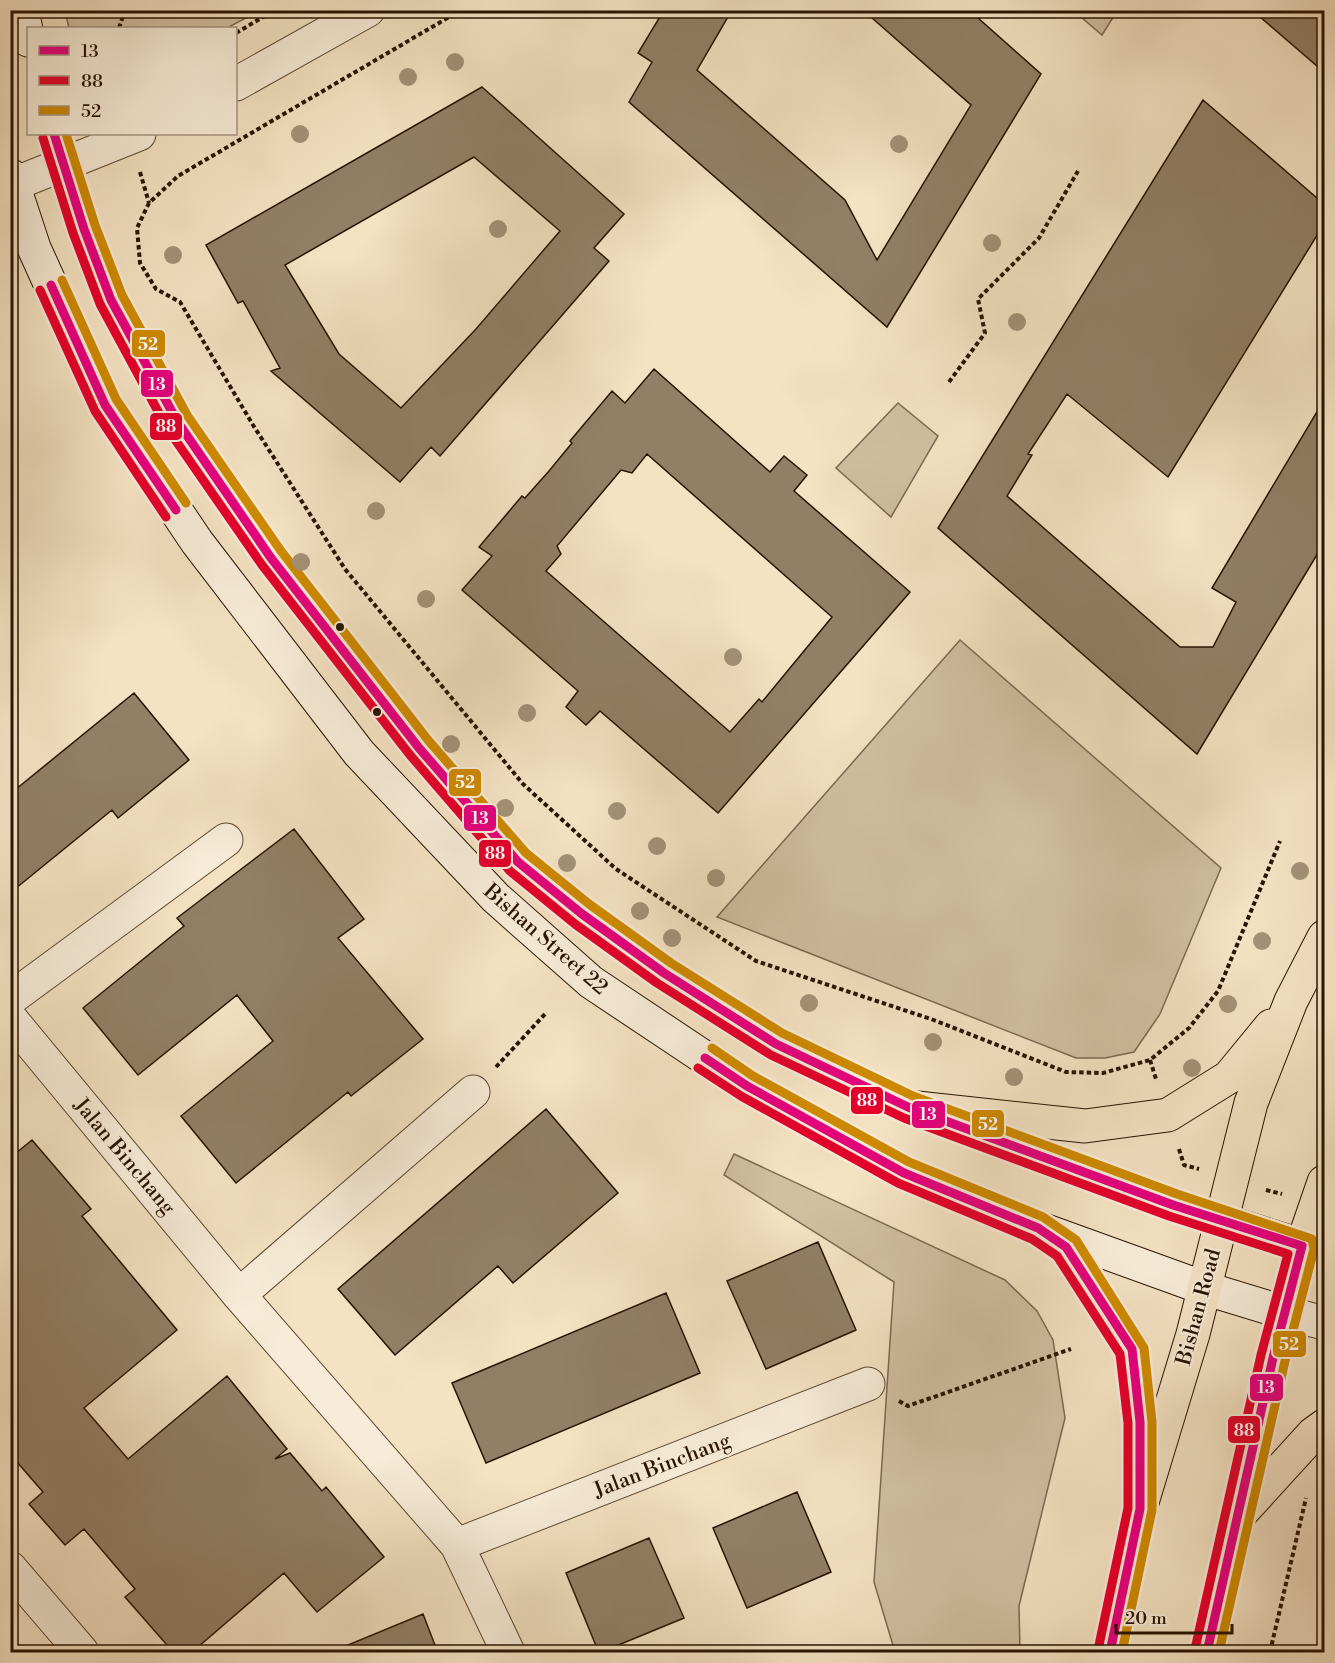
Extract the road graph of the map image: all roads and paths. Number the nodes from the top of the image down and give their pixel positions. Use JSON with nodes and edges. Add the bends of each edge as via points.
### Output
{"nodes":[{"id":1,"x":22,"y":10,"type":"edge"},
{"id":2,"x":125,"y":10,"type":"edge"},
{"id":3,"x":274,"y":10,"type":"edge"},
{"id":4,"x":368,"y":10,"type":"edge"},
{"id":5,"x":461,"y":10,"type":"edge"},
{"id":6,"x":119,"y":27,"type":"edge"},
{"id":7,"x":237,"y":32,"type":"edge"},
{"id":8,"x":27,"y":35,"type":"edge"},
{"id":9,"x":237,"y":83,"type":"edge"},
{"id":10,"x":133,"y":135,"type":"edge"},
{"id":11,"x":58,"y":148,"type":"edge"},
{"id":12,"x":1078,"y":171,"type":"dead end"},
{"id":13,"x":12,"y":180,"type":"edge"},
{"id":14,"x":949,"y":382,"type":"dead end"},
{"id":15,"x":226,"y":840,"type":"dead end"},
{"id":16,"x":1281,"y":841,"type":"dead end"},
{"id":17,"x":1324,"y":937,"type":"edge"},
{"id":18,"x":10,"y":999,"type":"edge"},
{"id":19,"x":1291,"y":1001,"type":"junction"},
{"id":20,"x":546,"y":1014,"type":"dead end"},
{"id":21,"x":10,"y":1018,"type":"edge"},
{"id":22,"x":473,"y":1092,"type":"joint"},
{"id":23,"x":908,"y":1107,"type":"junction"},
{"id":24,"x":1324,"y":1182,"type":"edge"},
{"id":25,"x":1221,"y":1219,"type":"junction"},
{"id":26,"x":1038,"y":1228,"type":"junction"},
{"id":27,"x":1313,"y":1249,"type":"edge"},
{"id":28,"x":1204,"y":1288,"type":"junction"},
{"id":29,"x":239,"y":1295,"type":"junction"},
{"id":30,"x":1286,"y":1313,"type":"junction"},
{"id":31,"x":1324,"y":1323,"type":"edge"},
{"id":32,"x":1071,"y":1350,"type":"dead end"},
{"id":33,"x":868,"y":1384,"type":"joint"},
{"id":34,"x":1324,"y":1426,"type":"edge"},
{"id":35,"x":1307,"y":1493,"type":"dead end"},
{"id":36,"x":1140,"y":1509,"type":"junction"},
{"id":37,"x":1240,"y":1514,"type":"junction"},
{"id":38,"x":457,"y":1545,"type":"junction"},
{"id":39,"x":10,"y":1568,"type":"edge"},
{"id":40,"x":82,"y":1653,"type":"edge"},
{"id":41,"x":508,"y":1653,"type":"edge"},
{"id":42,"x":1110,"y":1653,"type":"edge"},
{"id":43,"x":1207,"y":1653,"type":"edge"},
{"id":44,"x":1270,"y":1653,"type":"edge"}],
"edges":[{"from":1,"to":8,"type":"main road"},
{"from":2,"to":6,"type":"path"},
{"from":3,"to":7,"type":"path"},
{"from":4,"to":9,"type":"main road"},
{"from":5,"to":16,"type":"path","via":[[178,176],[149,203],[137,228],[140,263],[156,289],[180,302],[345,569],[523,784],[616,869],[756,961],[931,1019],[1066,1071],[1103,1073],[1150,1060],[1189,1028],[1218,991]]},
{"from":10,"to":11,"type":"main road"},
{"from":11,"to":13,"type":"main road"},
{"from":11,"to":23,"type":"main road","name":"Bishan Street 22","via":[[111,300],[177,421],[270,558],[419,748],[518,862],[664,973],[776,1044]]},
{"from":12,"to":14,"type":"path","via":[[1039,238],[978,299],[985,333]]},
{"from":13,"to":26,"type":"main road","name":"Bishan Street 22","via":[[34,248],[105,405],[197,542],[359,753],[496,898],[591,982],[747,1086],[904,1173]]},
{"from":15,"to":18,"type":"main road"},
{"from":17,"to":19,"type":"main road","name":"Bishan Road"},
{"from":19,"to":23,"type":"main road","via":[[1229,1077],[1168,1115],[1085,1126]]},
{"from":19,"to":25,"type":"main road","name":"Bishan Road","via":[[1251,1103]]},
{"from":20,"to":22,"type":"path"},
{"from":21,"to":29,"type":"main road","name":"Jalan Binchang"},
{"from":22,"to":29,"type":"main road"},
{"from":23,"to":25,"type":"main road","name":"Bishan Street 22"},
{"from":24,"to":27,"type":"main road"},
{"from":25,"to":27,"type":"main road","name":"Bishan Street 22"},
{"from":25,"to":28,"type":"main road","name":"Bishan Road"},
{"from":26,"to":28,"type":"main road","name":"Bishan Street 22"},
{"from":26,"to":36,"type":"main road","via":[[1066,1247],[1132,1350],[1140,1422]]},
{"from":27,"to":30,"type":"main road"},
{"from":28,"to":30,"type":"main road","name":"Bishan Street 22"},
{"from":28,"to":36,"type":"main road","name":"Bishan Road"},
{"from":29,"to":38,"type":"main road","name":"Jalan Binchang"},
{"from":30,"to":31,"type":"main road","name":"Bishan Street 22"},
{"from":30,"to":37,"type":"main road"},
{"from":32,"to":33,"type":"path","via":[[908,1406]]},
{"from":33,"to":38,"type":"main road","name":"Jalan Binchang"},
{"from":34,"to":37,"type":"main road"},
{"from":35,"to":44,"type":"path"},
{"from":36,"to":42,"type":"main road","name":"Bishan Road"},
{"from":37,"to":43,"type":"main road"},
{"from":38,"to":41,"type":"main road","name":"Jalan Binchang"},
{"from":39,"to":40,"type":"main road"}]}
